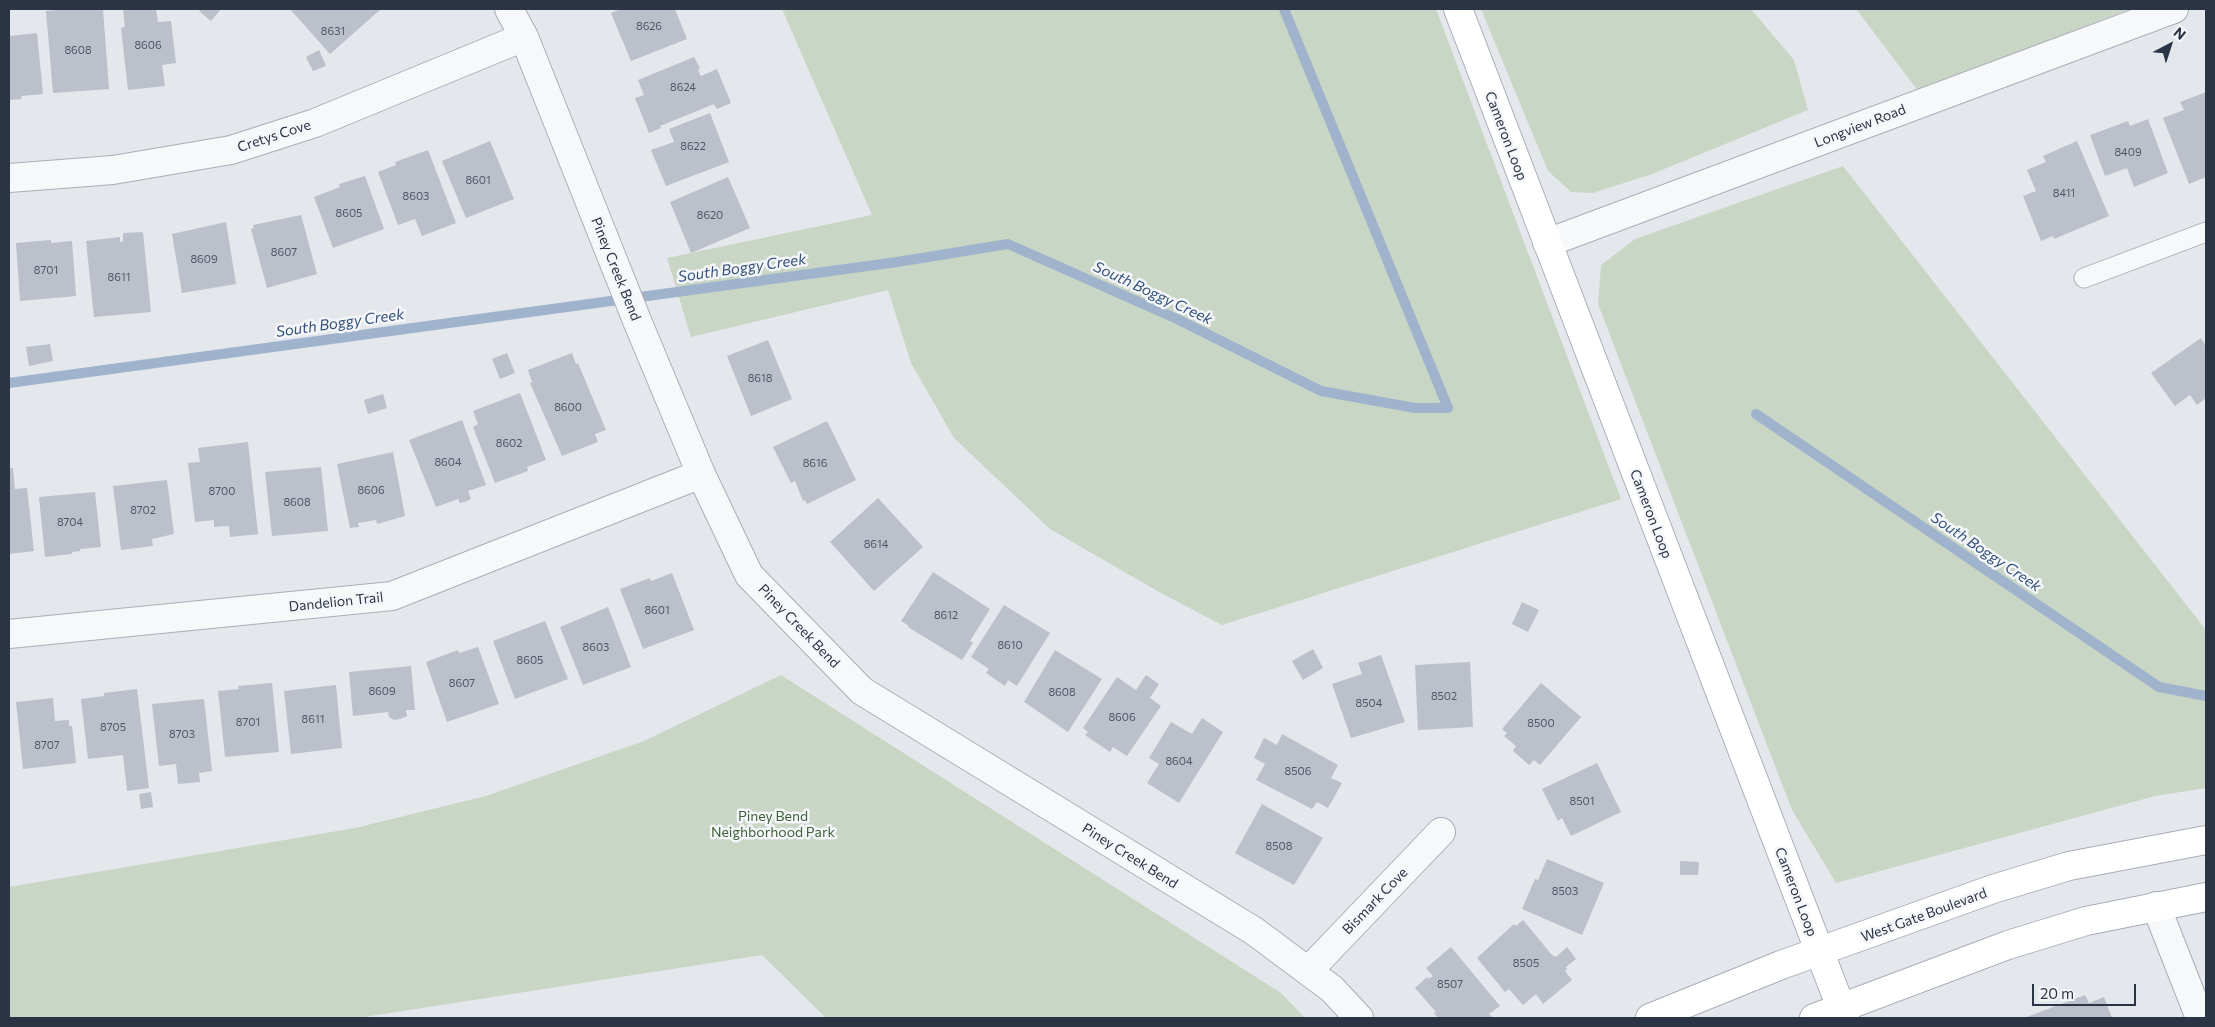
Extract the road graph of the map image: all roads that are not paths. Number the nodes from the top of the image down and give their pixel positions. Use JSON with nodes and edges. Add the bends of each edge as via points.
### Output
{"nodes":[{"id":1,"x":508,"y":9,"type":"edge"},
{"id":2,"x":1458,"y":9,"type":"edge"},
{"id":3,"x":2174,"y":9,"type":"edge"},
{"id":4,"x":524,"y":37,"type":"junction"},
{"id":5,"x":9,"y":178,"type":"edge"},
{"id":6,"x":2206,"y":232,"type":"edge"},
{"id":7,"x":1547,"y":243,"type":"junction"},
{"id":8,"x":2084,"y":278,"type":"dead end"},
{"id":9,"x":701,"y":474,"type":"junction"},
{"id":10,"x":9,"y":634,"type":"edge"},
{"id":11,"x":1441,"y":832,"type":"dead end"},
{"id":12,"x":2206,"y":840,"type":"edge"},
{"id":13,"x":2206,"y":897,"type":"edge"},
{"id":14,"x":2156,"y":906,"type":"junction"},
{"id":15,"x":1819,"y":952,"type":"junction"},
{"id":16,"x":1309,"y":970,"type":"junction"},
{"id":17,"x":1843,"y":1013,"type":"edge"},
{"id":18,"x":1359,"y":1018,"type":"edge"},
{"id":19,"x":1650,"y":1018,"type":"edge"},
{"id":20,"x":1814,"y":1018,"type":"edge"},
{"id":21,"x":2200,"y":1018,"type":"edge"}],
"edges":[{"from":1,"to":4,"type":"street","name":"Piney Creek Bend"},
{"from":2,"to":7,"type":"street","name":"Cameron Loop"},
{"from":3,"to":7,"type":"street","name":"Longview Road"},
{"from":4,"to":5,"type":"street","name":"Cretys Cove","via":[[315,123],[231,150],[113,170]]},
{"from":4,"to":9,"type":"street","name":"Piney Creek Bend"},
{"from":6,"to":8,"type":"lane"},
{"from":7,"to":15,"type":"street","name":"Cameron Loop"},
{"from":9,"to":10,"type":"street","name":"Dandelion Trail","via":[[392,596]]},
{"from":9,"to":16,"type":"street","name":"Piney Creek Bend","via":[[749,575],[862,691],[1254,932]]},
{"from":11,"to":16,"type":"street","name":"Bismark Cove"},
{"from":12,"to":15,"type":"street","name":"West Gate Boulevard","via":[[2068,866],[1993,889]]},
{"from":13,"to":14,"type":"street"},
{"from":14,"to":17,"type":"street","via":[[2086,921],[2008,945]]},
{"from":14,"to":21,"type":"street"},
{"from":15,"to":17,"type":"street","name":"Cameron Loop"},
{"from":15,"to":19,"type":"street","name":"West Gate Boulevard"},
{"from":16,"to":18,"type":"street","name":"Piney Creek Bend"},
{"from":17,"to":20,"type":"street"}]}
